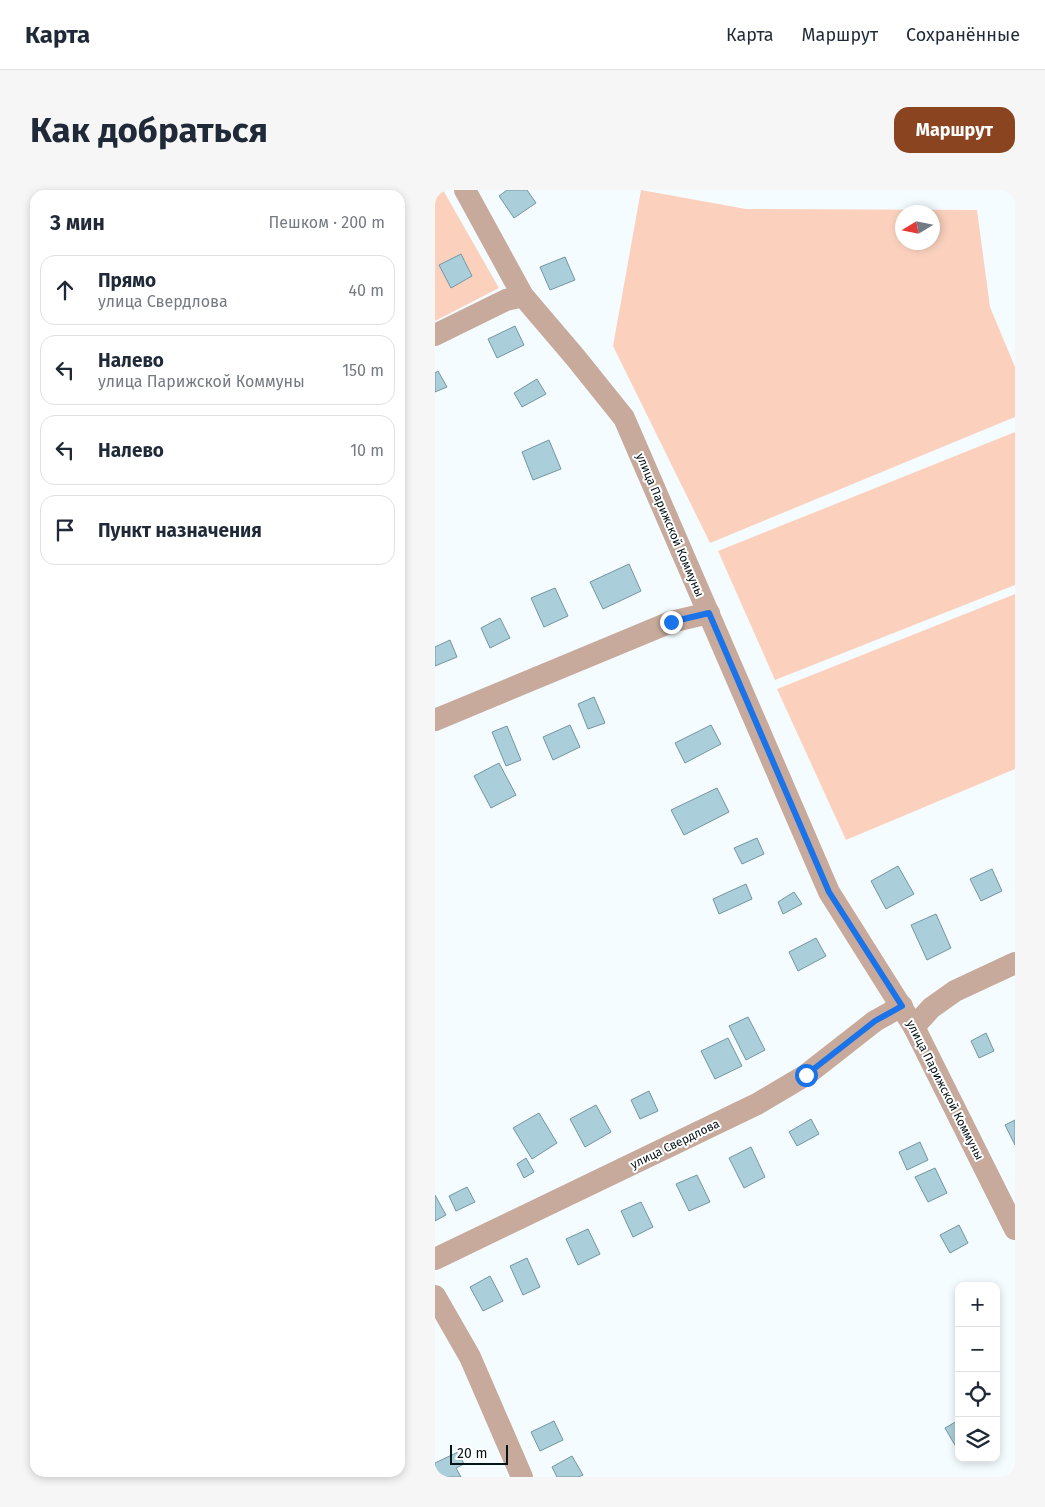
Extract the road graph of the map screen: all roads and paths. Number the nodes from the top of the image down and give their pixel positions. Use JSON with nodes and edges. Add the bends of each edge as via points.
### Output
{"nodes":[{"id":1,"x":465,"y":190,"type":"edge"},
{"id":2,"x":523,"y":296,"type":"junction"},
{"id":3,"x":435,"y":335,"type":"edge"},
{"id":4,"x":709,"y":613,"type":"junction"},
{"id":5,"x":435,"y":720,"type":"edge"},
{"id":6,"x":1015,"y":963,"type":"edge"},
{"id":7,"x":902,"y":1006,"type":"junction"},
{"id":8,"x":914,"y":1027,"type":"junction"},
{"id":9,"x":1015,"y":1229,"type":"edge"},
{"id":10,"x":435,"y":1259,"type":"edge"},
{"id":11,"x":435,"y":1296,"type":"edge"},
{"id":12,"x":522,"y":1477,"type":"edge"}],
"edges":[{"from":1,"to":2,"type":"street","name":"улица Парижской Коммуны"},
{"from":2,"to":3,"type":"street","via":[[506,300]]},
{"from":2,"to":4,"type":"street","name":"улица Парижской Коммуны","via":[[624,418]]},
{"from":4,"to":5,"type":"street","via":[[671,622]]},
{"from":4,"to":7,"type":"street","name":"улица Парижской Коммуны","via":[[829,892]]},
{"from":6,"to":8,"type":"street","via":[[955,992],[931,1008]]},
{"from":7,"to":8,"type":"street","name":"улица Парижской Коммуны"},
{"from":7,"to":10,"type":"street","name":"улица Свердлова","via":[[875,1021],[806,1075],[757,1104]]},
{"from":8,"to":9,"type":"street","name":"улица Парижской Коммуны"},
{"from":11,"to":12,"type":"street","via":[[469,1357]]}]}
